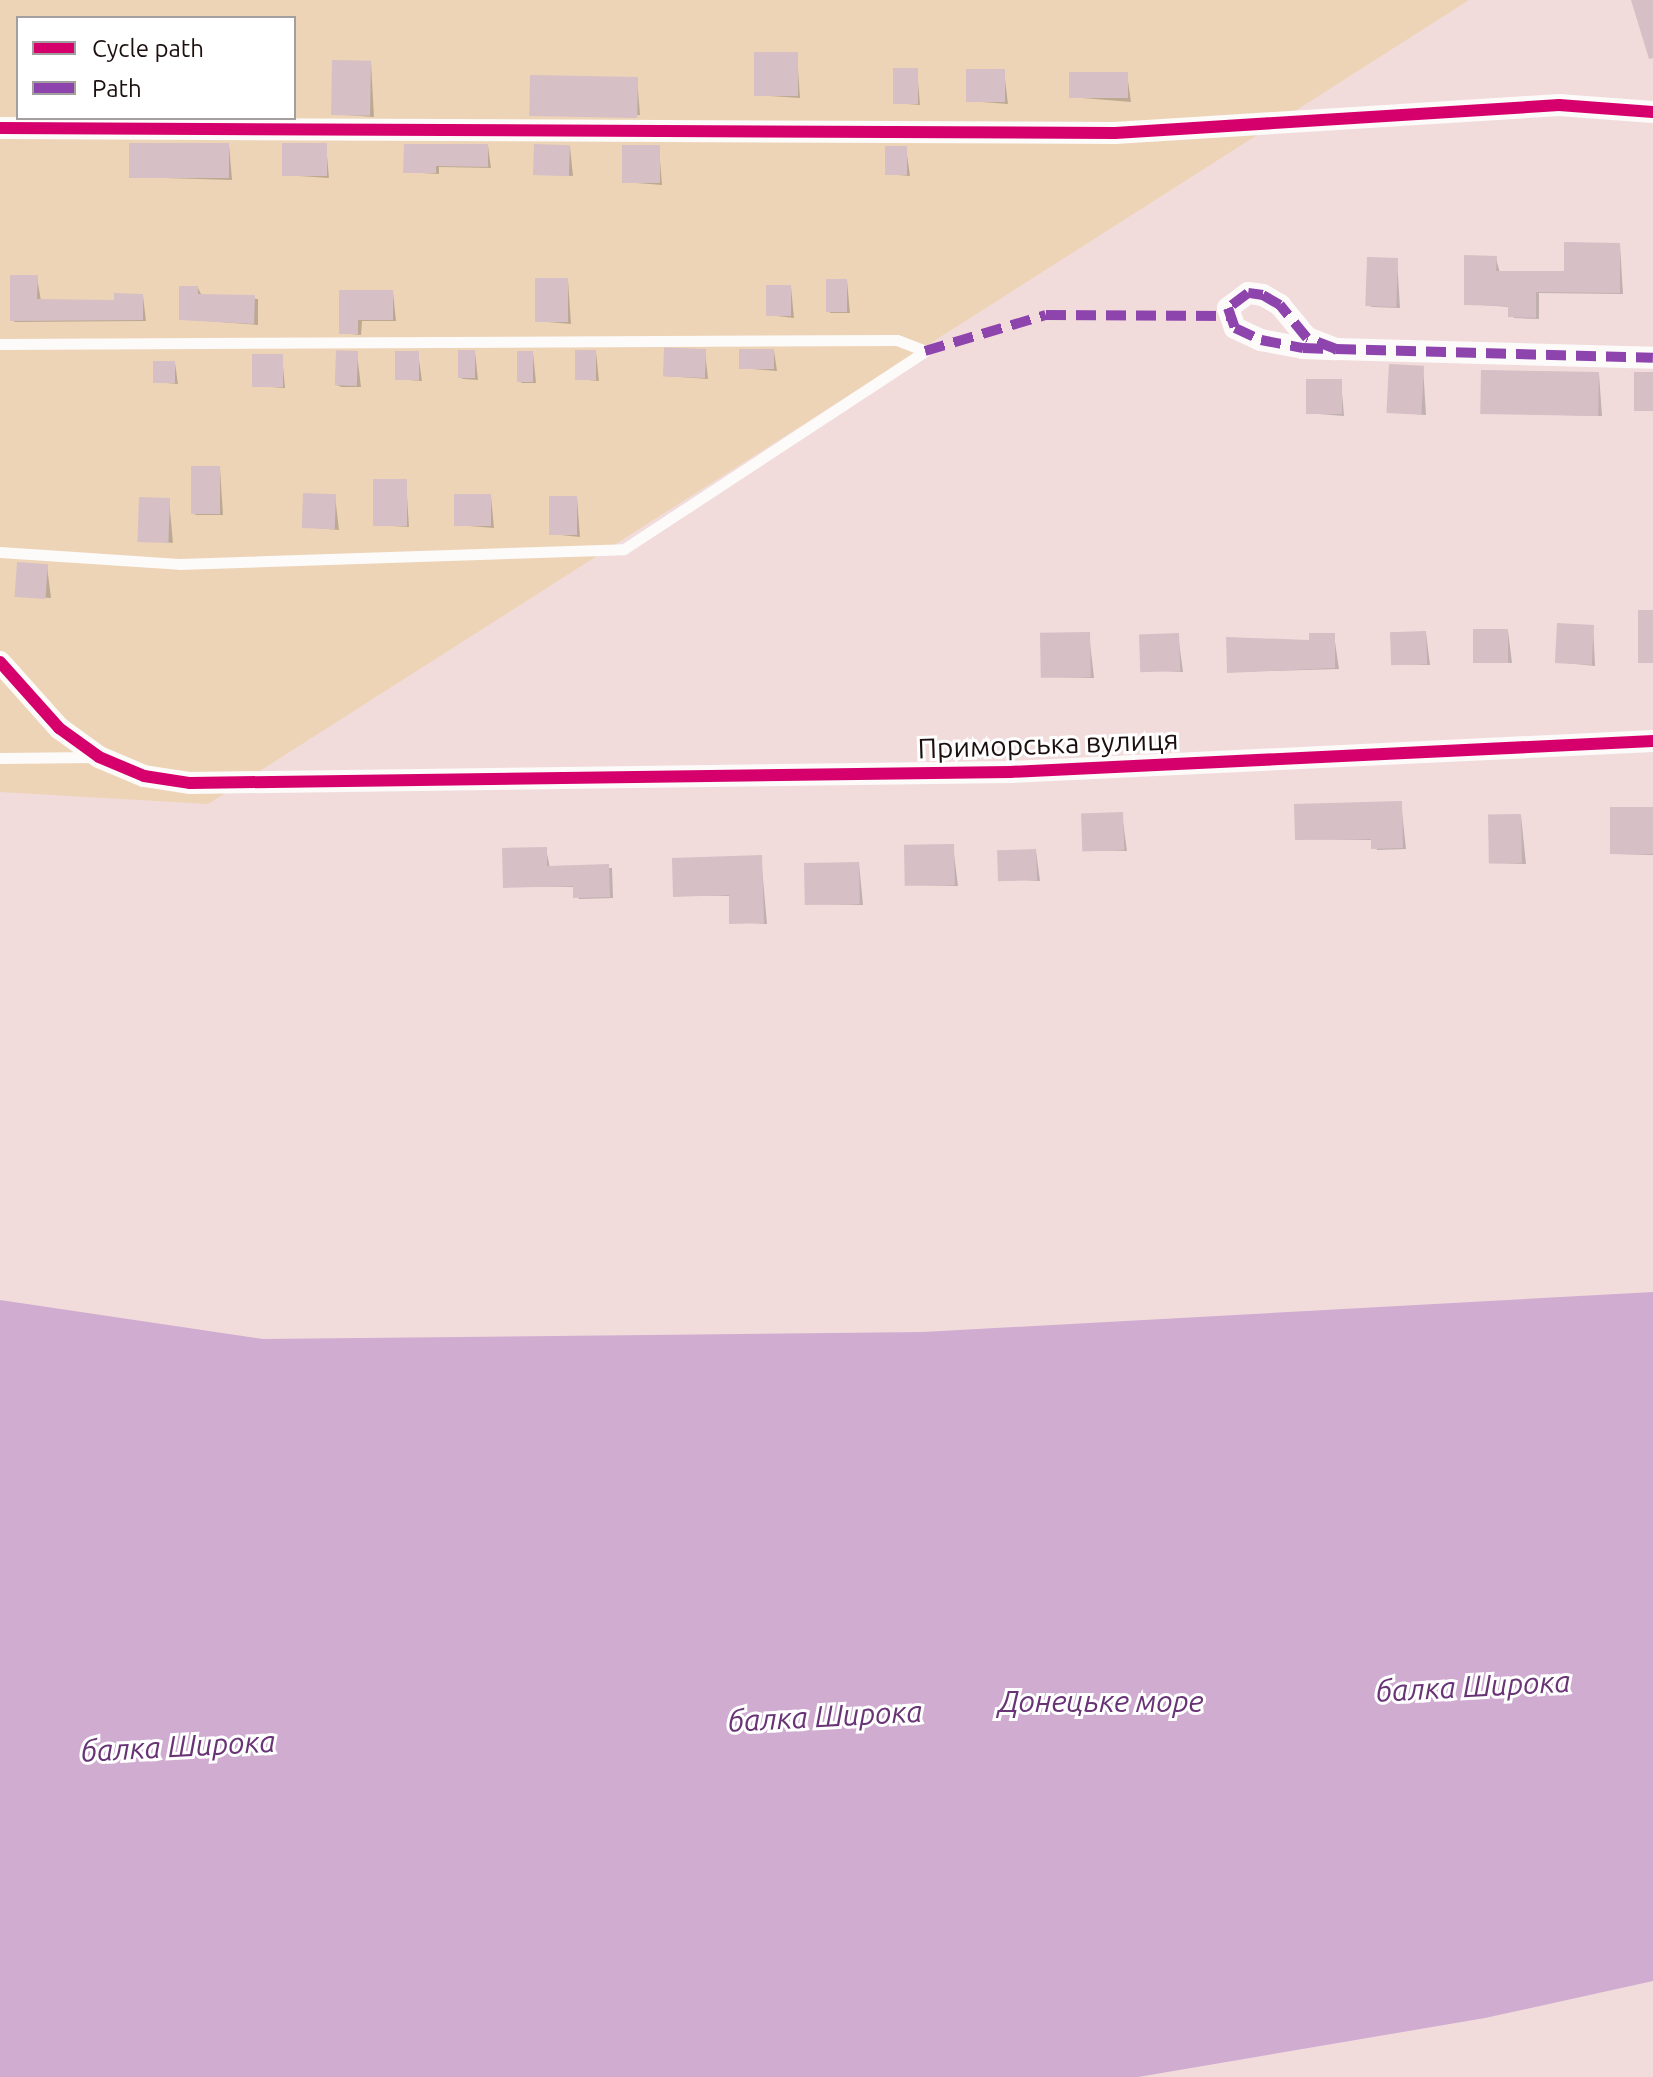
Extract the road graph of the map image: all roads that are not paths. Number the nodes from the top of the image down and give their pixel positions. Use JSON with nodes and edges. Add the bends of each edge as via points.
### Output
{"nodes":[{"id":1,"x":1653,"y":112,"type":"edge"},
{"id":2,"x":0,"y":128,"type":"edge"},
{"id":3,"x":0,"y":344,"type":"edge"},
{"id":4,"x":1336,"y":349,"type":"dead end"},
{"id":5,"x":1653,"y":358,"type":"edge"},
{"id":6,"x":0,"y":552,"type":"edge"},
{"id":7,"x":0,"y":662,"type":"edge"},
{"id":8,"x":1653,"y":741,"type":"edge"},
{"id":9,"x":99,"y":757,"type":"junction"},
{"id":10,"x":0,"y":758,"type":"edge"}],
"edges":[{"from":1,"to":2,"type":"street","via":[[1559,105],[1115,133]]},
{"from":3,"to":6,"type":"lane","via":[[897,340],[925,351],[624,549],[179,564]]},
{"from":4,"to":5,"type":"street"},
{"from":7,"to":9,"type":"street","name":"Приморська вулиця","via":[[59,728]]},
{"from":8,"to":9,"type":"street","name":"Приморська вулиця","via":[[1010,772],[445,783],[190,783],[144,776]]},
{"from":9,"to":10,"type":"lane"}]}
